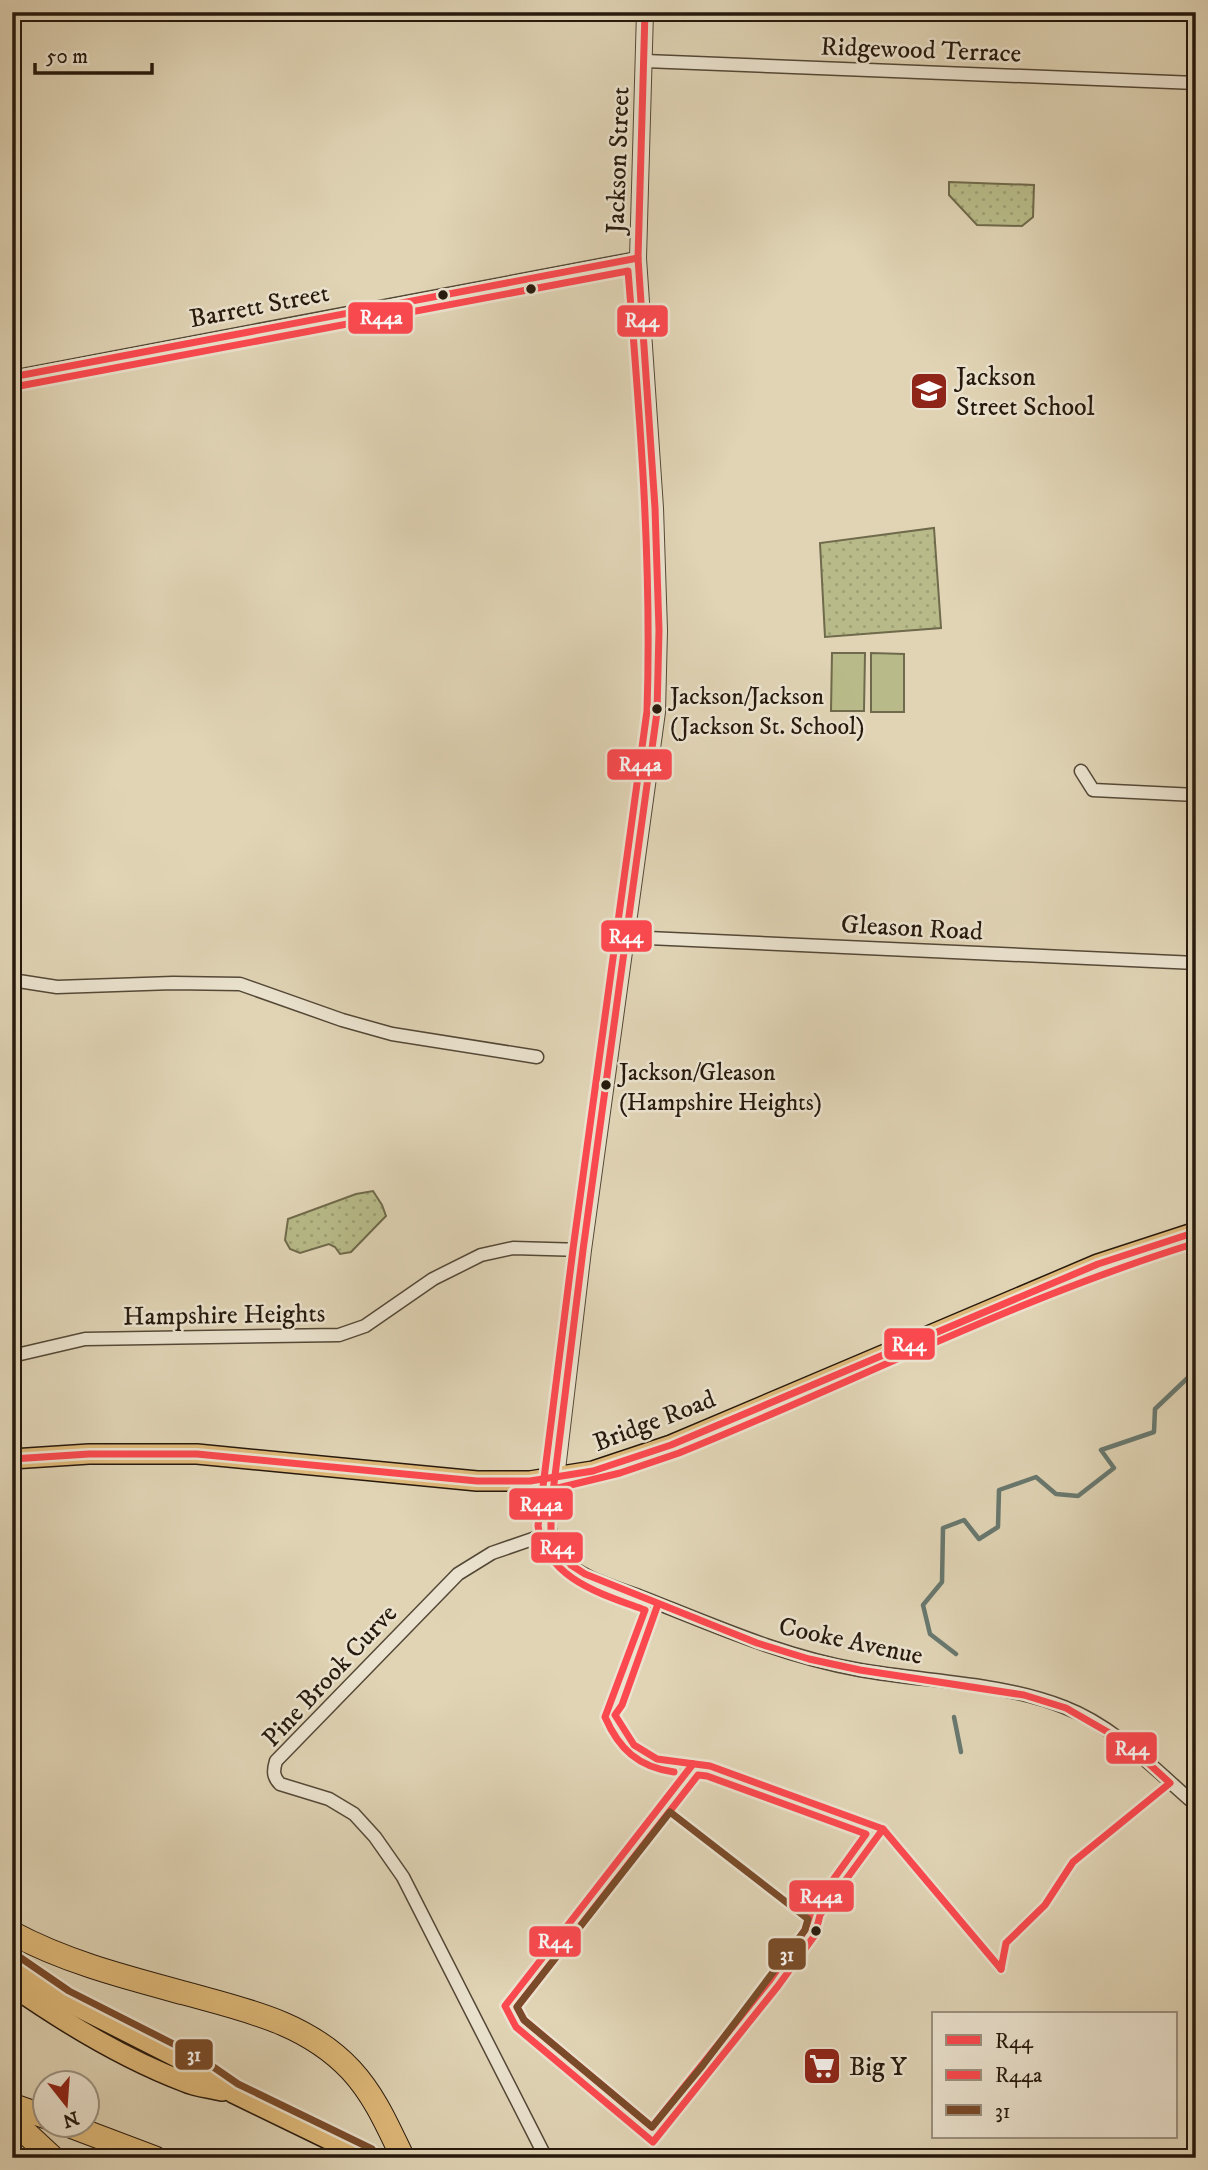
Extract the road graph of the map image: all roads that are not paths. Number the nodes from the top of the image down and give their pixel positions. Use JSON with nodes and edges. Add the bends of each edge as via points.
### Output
{"nodes":[{"id":1,"x":645,"y":12,"type":"edge"},
{"id":2,"x":645,"y":61,"type":"junction"},
{"id":3,"x":1196,"y":83,"type":"edge"},
{"id":4,"x":638,"y":258,"type":"junction"},
{"id":5,"x":12,"y":377,"type":"edge"},
{"id":6,"x":1080,"y":771,"type":"dead end"},
{"id":7,"x":1196,"y":795,"type":"edge"},
{"id":8,"x":626,"y":937,"type":"junction"},
{"id":9,"x":1196,"y":963,"type":"edge"},
{"id":10,"x":12,"y":980,"type":"edge"},
{"id":11,"x":537,"y":1057,"type":"dead end"},
{"id":12,"x":1196,"y":1232,"type":"edge"},
{"id":13,"x":583,"y":1250,"type":"junction"},
{"id":14,"x":12,"y":1356,"type":"edge"},
{"id":15,"x":12,"y":1460,"type":"edge"},
{"id":16,"x":556,"y":1478,"type":"junction"},
{"id":17,"x":550,"y":1533,"type":"junction"},
{"id":18,"x":1196,"y":1805,"type":"edge"},
{"id":19,"x":12,"y":1933,"type":"edge"},
{"id":20,"x":12,"y":1965,"type":"edge"},
{"id":21,"x":12,"y":1986,"type":"edge"},
{"id":22,"x":233,"y":2093,"type":"junction"},
{"id":23,"x":12,"y":2105,"type":"edge"},
{"id":24,"x":32,"y":2112,"type":"edge"},
{"id":25,"x":12,"y":2120,"type":"edge"},
{"id":26,"x":102,"y":2137,"type":"edge"},
{"id":27,"x":53,"y":2158,"type":"edge"},
{"id":28,"x":155,"y":2158,"type":"edge"},
{"id":29,"x":367,"y":2158,"type":"edge"},
{"id":30,"x":403,"y":2158,"type":"edge"},
{"id":31,"x":546,"y":2158,"type":"edge"}],
"edges":[{"from":1,"to":2,"type":"street","name":"Jackson Street"},
{"from":2,"to":3,"type":"street","name":"Ridgewood Terrace"},
{"from":2,"to":4,"type":"street","name":"Jackson Street"},
{"from":4,"to":5,"type":"street","name":"Barrett Street"},
{"from":4,"to":8,"type":"street","name":"Jackson Street","via":[[659,661],[657,719]]},
{"from":6,"to":7,"type":"street","via":[[1093,790]]},
{"from":8,"to":9,"type":"street","name":"Gleason Road"},
{"from":8,"to":13,"type":"street","name":"Jackson Street"},
{"from":10,"to":11,"type":"street","via":[[57,987],[240,984],[380,1031]]},
{"from":12,"to":16,"type":"main road","name":"Bridge Road","via":[[1020,1295],[671,1445]]},
{"from":13,"to":14,"type":"street","name":"Hampshire Heights","via":[[513,1248],[481,1255],[433,1279],[365,1326],[339,1335],[85,1339]]},
{"from":13,"to":16,"type":"street","name":"Jackson Street"},
{"from":15,"to":16,"type":"main road","name":"Bridge Road","via":[[89,1454],[197,1454],[478,1480]]},
{"from":16,"to":17,"type":"street"},
{"from":17,"to":18,"type":"street","name":"Cooke Avenue","via":[[556,1550],[572,1567],[757,1643],[847,1667],[1024,1695],[1066,1708],[1125,1742]]},
{"from":17,"to":31,"type":"street","name":"Pine Brook Curve","via":[[492,1553],[458,1574],[275,1761],[274,1769],[280,1784],[342,1805],[375,1837],[403,1877]]},
{"from":19,"to":30,"type":"highway","via":[[82,1964],[255,2012],[313,2039],[358,2078],[381,2111]]},
{"from":20,"to":22,"type":"main road","via":[[64,2000],[194,2066]]},
{"from":21,"to":22,"type":"main road","via":[[132,2057],[187,2083]]},
{"from":22,"to":29,"type":"main road"},
{"from":23,"to":24,"type":"highway"},
{"from":25,"to":27,"type":"highway"},
{"from":26,"to":28,"type":"highway"}]}
